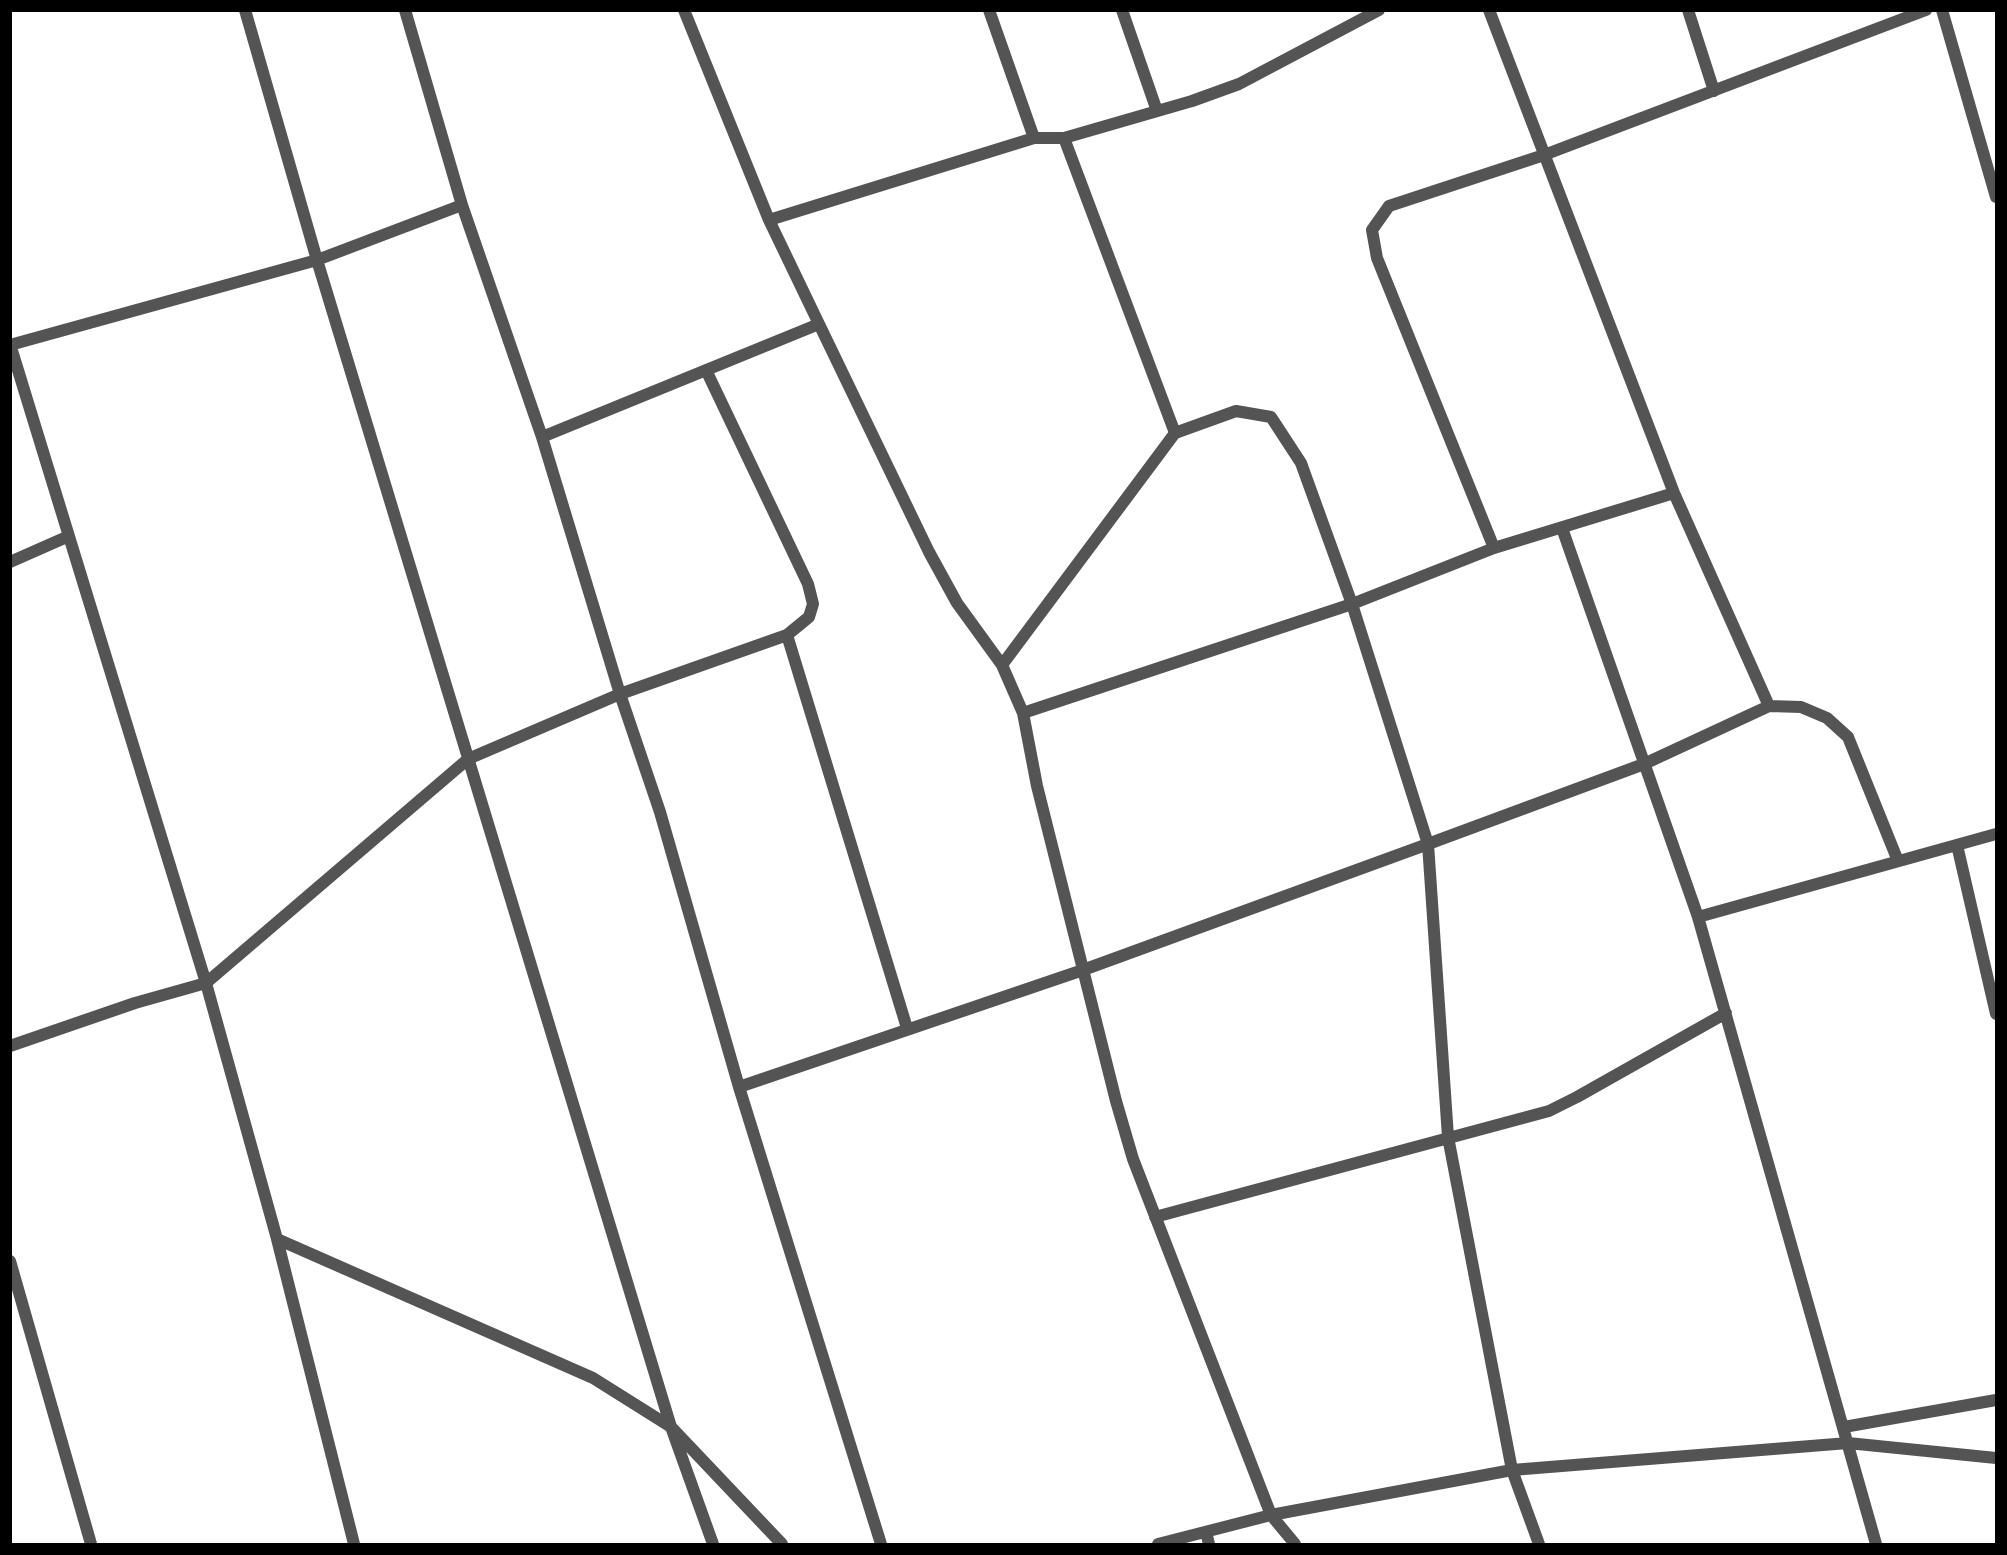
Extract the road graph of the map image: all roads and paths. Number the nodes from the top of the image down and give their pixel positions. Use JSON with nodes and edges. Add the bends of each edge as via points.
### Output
{"nodes":[{"id":1,"x":245,"y":10,"type":"edge"},
{"id":2,"x":405,"y":10,"type":"edge"},
{"id":3,"x":684,"y":10,"type":"edge"},
{"id":4,"x":989,"y":10,"type":"edge"},
{"id":5,"x":1122,"y":10,"type":"edge"},
{"id":6,"x":1379,"y":10,"type":"edge"},
{"id":7,"x":1489,"y":10,"type":"edge"},
{"id":8,"x":1689,"y":10,"type":"edge"},
{"id":9,"x":1926,"y":10,"type":"edge"},
{"id":10,"x":1942,"y":10,"type":"edge"},
{"id":11,"x":1714,"y":91,"type":"junction"},
{"id":12,"x":1157,"y":111,"type":"junction"},
{"id":13,"x":1034,"y":138,"type":"junction"},
{"id":14,"x":1064,"y":138,"type":"junction"},
{"id":15,"x":1544,"y":155,"type":"junction"},
{"id":16,"x":1996,"y":197,"type":"edge"},
{"id":17,"x":462,"y":206,"type":"junction"},
{"id":18,"x":770,"y":220,"type":"junction"},
{"id":19,"x":317,"y":260,"type":"junction"},
{"id":20,"x":819,"y":324,"type":"junction"},
{"id":21,"x":11,"y":344,"type":"edge"},
{"id":22,"x":706,"y":370,"type":"junction"},
{"id":23,"x":1175,"y":433,"type":"junction"},
{"id":24,"x":542,"y":437,"type":"junction"},
{"id":25,"x":1674,"y":493,"type":"junction"},
{"id":26,"x":1563,"y":528,"type":"junction"},
{"id":27,"x":69,"y":536,"type":"junction"},
{"id":28,"x":1494,"y":548,"type":"junction"},
{"id":29,"x":10,"y":562,"type":"edge"},
{"id":30,"x":1352,"y":604,"type":"junction"},
{"id":31,"x":787,"y":635,"type":"junction"},
{"id":32,"x":1002,"y":665,"type":"junction"},
{"id":33,"x":620,"y":694,"type":"junction"},
{"id":34,"x":1769,"y":706,"type":"junction"},
{"id":35,"x":1023,"y":713,"type":"junction"},
{"id":36,"x":468,"y":759,"type":"junction"},
{"id":37,"x":1644,"y":764,"type":"junction"},
{"id":38,"x":1996,"y":834,"type":"edge"},
{"id":39,"x":1428,"y":844,"type":"junction"},
{"id":40,"x":1957,"y":845,"type":"junction"},
{"id":41,"x":1898,"y":861,"type":"junction"},
{"id":42,"x":1698,"y":917,"type":"junction"},
{"id":43,"x":1083,"y":970,"type":"junction"},
{"id":44,"x":206,"y":983,"type":"junction"},
{"id":45,"x":1726,"y":1013,"type":"junction"},
{"id":46,"x":1996,"y":1014,"type":"edge"},
{"id":47,"x":908,"y":1028,"type":"junction"},
{"id":48,"x":10,"y":1046,"type":"edge"},
{"id":49,"x":739,"y":1087,"type":"junction"},
{"id":50,"x":1448,"y":1137,"type":"junction"},
{"id":51,"x":1155,"y":1217,"type":"junction"},
{"id":52,"x":277,"y":1239,"type":"junction"},
{"id":53,"x":10,"y":1261,"type":"edge"},
{"id":54,"x":1996,"y":1400,"type":"edge"},
{"id":55,"x":671,"y":1426,"type":"junction"},
{"id":56,"x":1844,"y":1427,"type":"junction"},
{"id":57,"x":1848,"y":1443,"type":"junction"},
{"id":58,"x":1996,"y":1458,"type":"edge"},
{"id":59,"x":1512,"y":1470,"type":"junction"},
{"id":60,"x":1271,"y":1515,"type":"junction"},
{"id":61,"x":1208,"y":1538,"type":"edge"},
{"id":62,"x":91,"y":1545,"type":"edge"},
{"id":63,"x":354,"y":1545,"type":"edge"},
{"id":64,"x":712,"y":1545,"type":"edge"},
{"id":65,"x":782,"y":1545,"type":"edge"},
{"id":66,"x":881,"y":1545,"type":"edge"},
{"id":67,"x":1158,"y":1545,"type":"edge"},
{"id":68,"x":1295,"y":1545,"type":"edge"},
{"id":69,"x":1539,"y":1545,"type":"edge"},
{"id":70,"x":1876,"y":1545,"type":"edge"}],
"edges":[{"from":1,"to":19,"type":"street"},
{"from":2,"to":17,"type":"street"},
{"from":3,"to":18,"type":"street"},
{"from":4,"to":13,"type":"street"},
{"from":5,"to":12,"type":"street"},
{"from":6,"to":12,"type":"street","via":[[1239,84]]},
{"from":7,"to":15,"type":"street"},
{"from":8,"to":11,"type":"street"},
{"from":9,"to":11,"type":"street"},
{"from":10,"to":16,"type":"street"},
{"from":11,"to":15,"type":"street"},
{"from":12,"to":14,"type":"street"},
{"from":13,"to":14,"type":"street"},
{"from":13,"to":18,"type":"street"},
{"from":14,"to":23,"type":"street"},
{"from":15,"to":25,"type":"street"},
{"from":15,"to":28,"type":"street","via":[[1389,206],[1372,230],[1377,258]]},
{"from":17,"to":19,"type":"street"},
{"from":17,"to":24,"type":"street"},
{"from":18,"to":20,"type":"street"},
{"from":19,"to":21,"type":"street"},
{"from":19,"to":36,"type":"street"},
{"from":20,"to":22,"type":"street"},
{"from":20,"to":32,"type":"street","via":[[929,552],[957,603]]},
{"from":21,"to":27,"type":"street"},
{"from":22,"to":24,"type":"street"},
{"from":22,"to":31,"type":"street","via":[[808,584],[813,604],[809,617]]},
{"from":23,"to":30,"type":"street","via":[[1236,411],[1270,417],[1301,463]]},
{"from":23,"to":32,"type":"street"},
{"from":24,"to":33,"type":"street"},
{"from":25,"to":26,"type":"street"},
{"from":25,"to":34,"type":"street"},
{"from":26,"to":28,"type":"street"},
{"from":26,"to":37,"type":"street"},
{"from":27,"to":29,"type":"street"},
{"from":27,"to":44,"type":"street"},
{"from":28,"to":30,"type":"street"},
{"from":30,"to":35,"type":"street"},
{"from":30,"to":39,"type":"street"},
{"from":31,"to":33,"type":"street"},
{"from":31,"to":47,"type":"street"},
{"from":32,"to":35,"type":"street"},
{"from":33,"to":36,"type":"street"},
{"from":33,"to":49,"type":"street","via":[[660,812]]},
{"from":34,"to":37,"type":"street"},
{"from":34,"to":41,"type":"street","via":[[1801,707],[1827,718],[1848,737]]},
{"from":35,"to":43,"type":"street"},
{"from":36,"to":44,"type":"street"},
{"from":36,"to":55,"type":"street"},
{"from":37,"to":39,"type":"street"},
{"from":37,"to":42,"type":"street"},
{"from":38,"to":40,"type":"street"},
{"from":39,"to":43,"type":"street"},
{"from":39,"to":50,"type":"street"},
{"from":40,"to":41,"type":"street"},
{"from":40,"to":46,"type":"street"},
{"from":41,"to":42,"type":"street"},
{"from":42,"to":45,"type":"street"},
{"from":43,"to":47,"type":"street"},
{"from":43,"to":51,"type":"street","via":[[1132,1159]]},
{"from":44,"to":48,"type":"street"},
{"from":44,"to":52,"type":"street"},
{"from":45,"to":50,"type":"street","via":[[1549,1111]]},
{"from":45,"to":56,"type":"street"},
{"from":47,"to":49,"type":"street"},
{"from":49,"to":66,"type":"street"},
{"from":50,"to":51,"type":"street"},
{"from":50,"to":59,"type":"street"},
{"from":51,"to":60,"type":"street"},
{"from":52,"to":55,"type":"street","via":[[593,1378]]},
{"from":52,"to":63,"type":"street"},
{"from":53,"to":62,"type":"street"},
{"from":54,"to":56,"type":"street"},
{"from":55,"to":64,"type":"street"},
{"from":55,"to":65,"type":"street"},
{"from":56,"to":57,"type":"street"},
{"from":57,"to":58,"type":"street"},
{"from":57,"to":59,"type":"street"},
{"from":57,"to":70,"type":"street"},
{"from":59,"to":60,"type":"street"},
{"from":59,"to":69,"type":"street"},
{"from":60,"to":61,"type":"street"},
{"from":60,"to":68,"type":"street"},
{"from":61,"to":67,"type":"street"}]}
